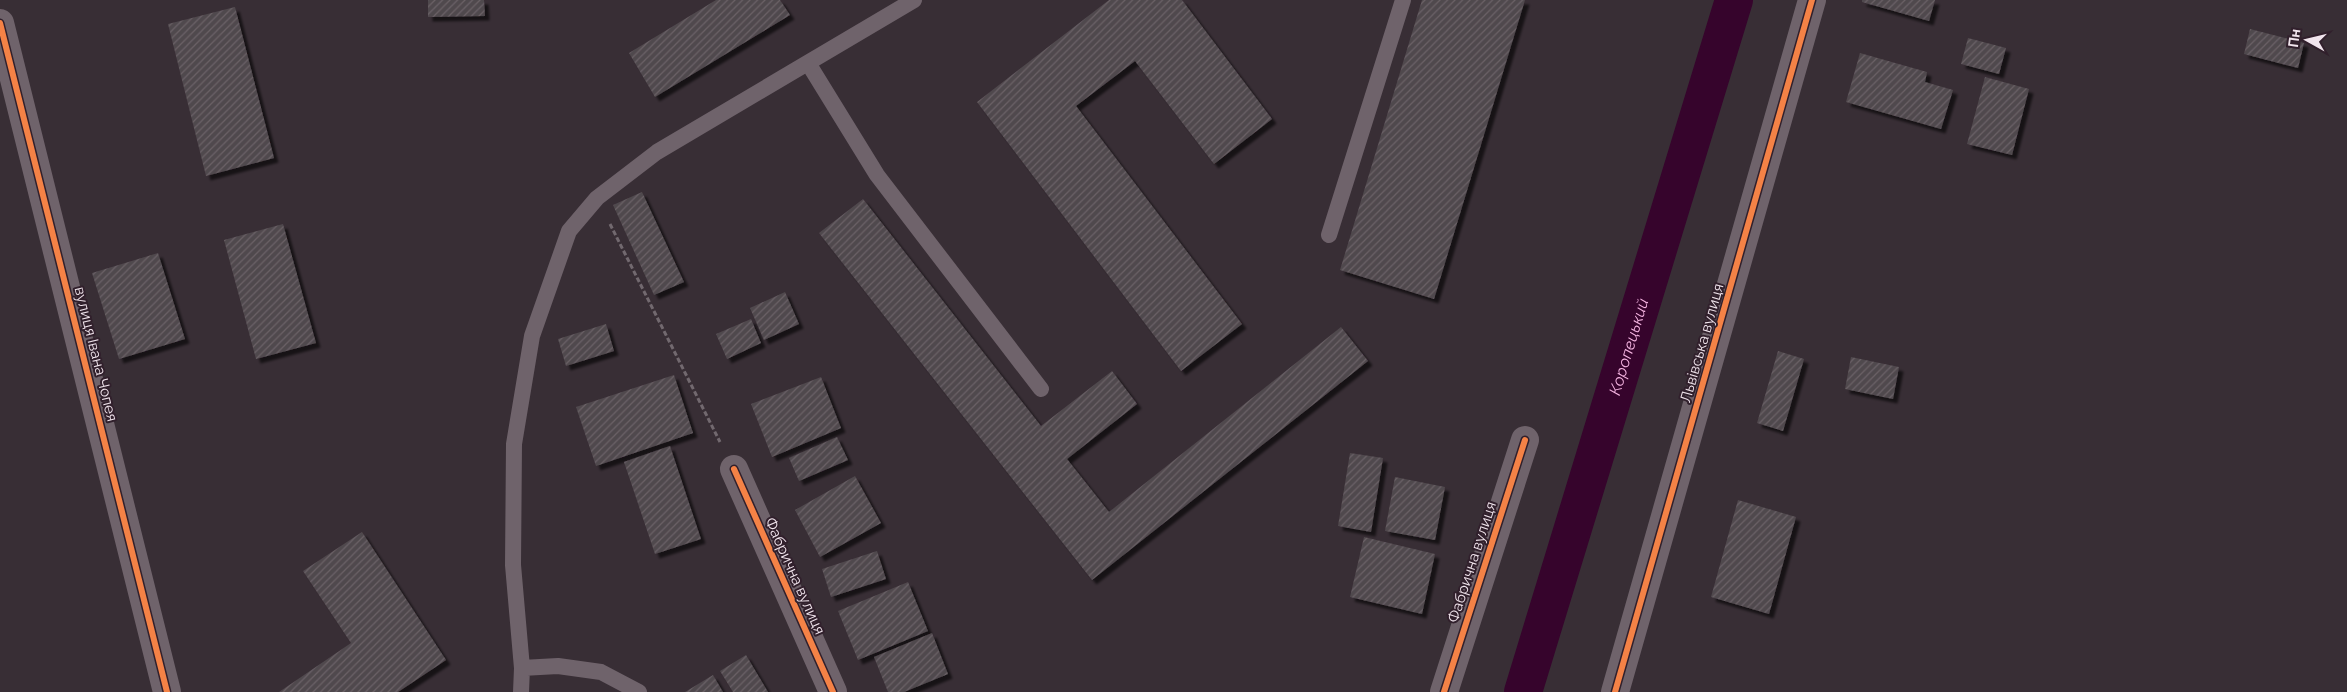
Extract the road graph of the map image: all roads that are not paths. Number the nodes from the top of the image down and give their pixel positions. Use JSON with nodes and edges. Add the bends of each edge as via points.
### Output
{"nodes":[{"id":1,"x":914,"y":0,"type":"edge"},
{"id":2,"x":1403,"y":0,"type":"edge"},
{"id":3,"x":1812,"y":0,"type":"edge"},
{"id":4,"x":0,"y":23,"type":"edge"},
{"id":5,"x":808,"y":62,"type":"junction"},
{"id":6,"x":1329,"y":235,"type":"dead end"},
{"id":7,"x":1041,"y":389,"type":"dead end"},
{"id":8,"x":1525,"y":440,"type":"dead end"},
{"id":9,"x":734,"y":470,"type":"road end"},
{"id":10,"x":522,"y":668,"type":"junction"},
{"id":11,"x":167,"y":692,"type":"edge"},
{"id":12,"x":521,"y":692,"type":"edge"},
{"id":13,"x":639,"y":692,"type":"edge"},
{"id":14,"x":833,"y":692,"type":"edge"},
{"id":15,"x":1444,"y":692,"type":"edge"},
{"id":16,"x":1615,"y":692,"type":"edge"}],
"edges":[{"from":1,"to":5,"type":"lane"},
{"from":2,"to":6,"type":"lane"},
{"from":3,"to":16,"type":"street","name":"Львівська вулиця"},
{"from":4,"to":11,"type":"street","name":"вулиця Івана Чопея"},
{"from":5,"to":7,"type":"lane","via":[[877,175]]},
{"from":5,"to":10,"type":"lane","via":[[657,152],[596,198],[569,231],[532,336],[514,444],[513,565]]},
{"from":8,"to":15,"type":"street","name":"Фабрична вулиця"},
{"from":9,"to":14,"type":"street","name":"Фабрична вулиця"},
{"from":10,"to":12,"type":"lane"},
{"from":10,"to":13,"type":"lane","via":[[558,666],[601,672]]}]}
